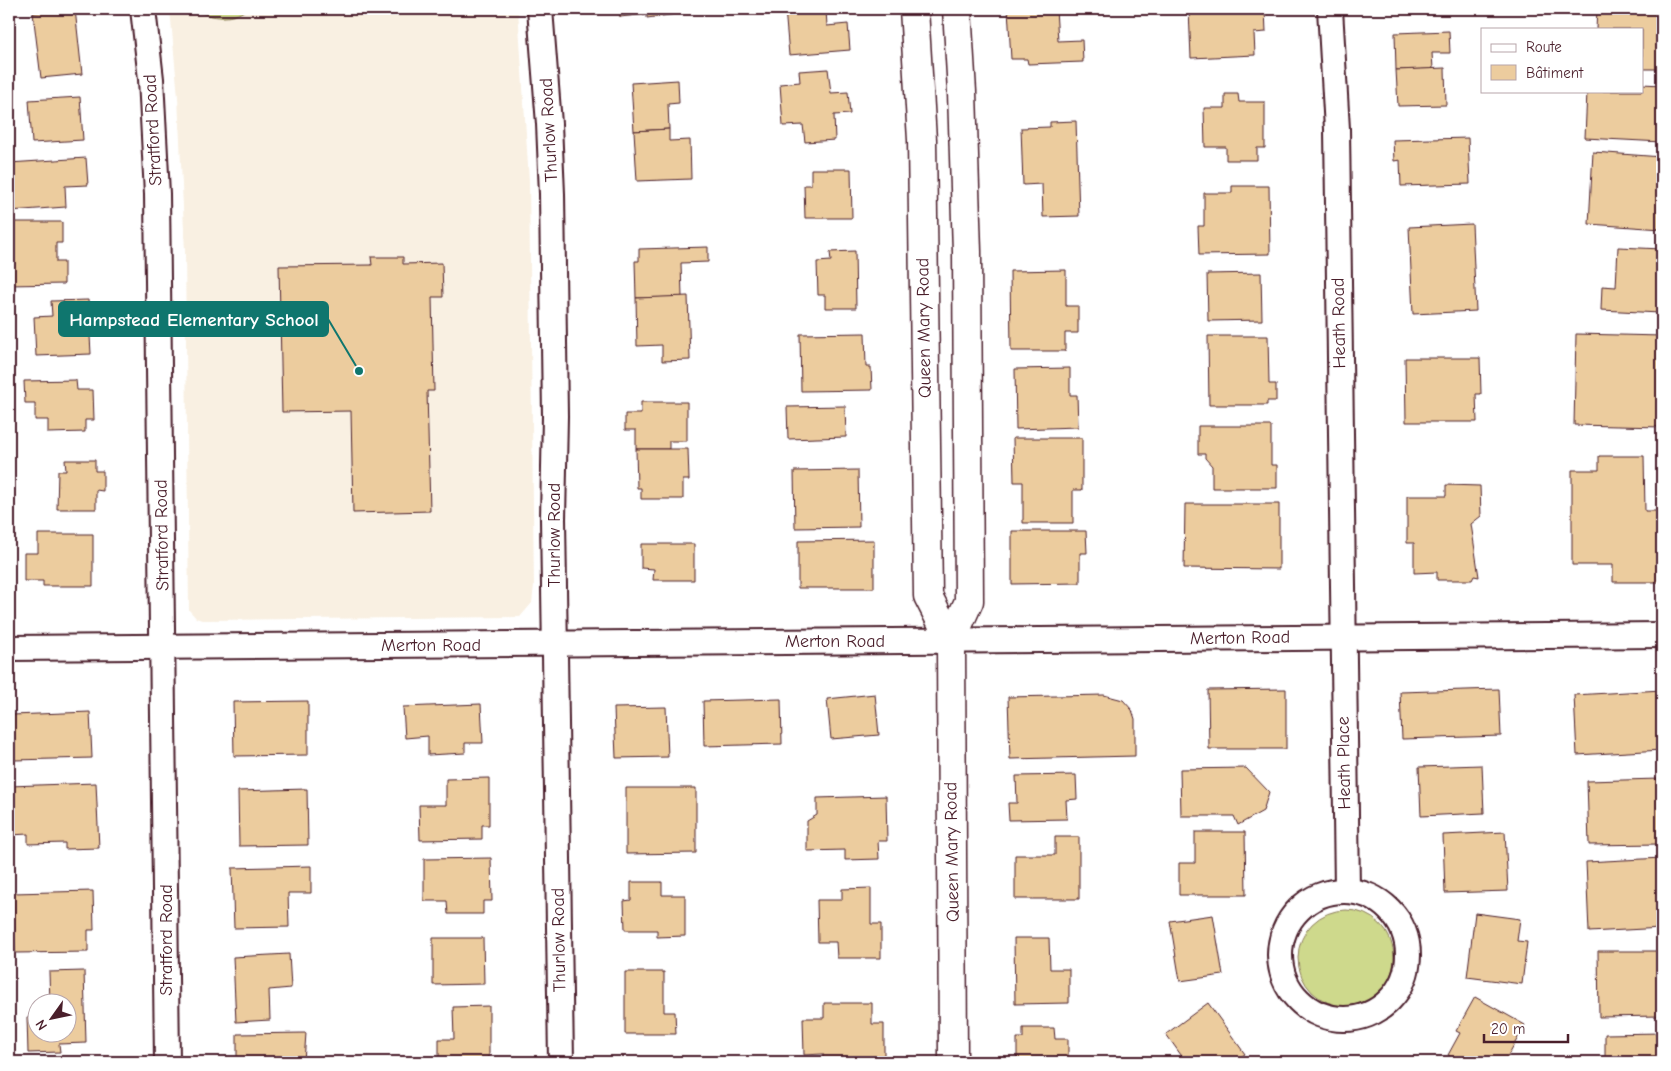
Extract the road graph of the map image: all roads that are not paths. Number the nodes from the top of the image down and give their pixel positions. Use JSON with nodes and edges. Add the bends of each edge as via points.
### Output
{"nodes":[{"id":1,"x":144,"y":9,"type":"edge"},
{"id":2,"x":540,"y":9,"type":"edge"},
{"id":3,"x":914,"y":9,"type":"edge"},
{"id":4,"x":957,"y":9,"type":"edge"},
{"id":5,"x":1330,"y":9,"type":"edge"},
{"id":6,"x":1662,"y":635,"type":"edge"},
{"id":7,"x":1343,"y":637,"type":"junction"},
{"id":8,"x":951,"y":641,"type":"junction"},
{"id":9,"x":555,"y":644,"type":"junction"},
{"id":10,"x":163,"y":647,"type":"junction"},
{"id":11,"x":9,"y":648,"type":"edge"},
{"id":12,"x":1347,"y":890,"type":"junction"},
{"id":13,"x":167,"y":1062,"type":"edge"},
{"id":14,"x":561,"y":1062,"type":"edge"},
{"id":15,"x":954,"y":1062,"type":"edge"}],
"edges":[{"from":1,"to":10,"type":"street","name":"Stratford Road","via":[[157,194]]},
{"from":2,"to":9,"type":"street","name":"Thurlow Road","via":[[550,124],[552,194]]},
{"from":3,"to":8,"type":"street","name":"Queen Mary Road","via":[[922,140],[928,596]]},
{"from":4,"to":8,"type":"street","name":"Queen Mary Road","via":[[967,252],[969,600]]},
{"from":5,"to":7,"type":"street","name":"Heath Road","via":[[1337,129]]},
{"from":6,"to":7,"type":"street","name":"Merton Road"},
{"from":7,"to":8,"type":"street","name":"Merton Road"},
{"from":7,"to":12,"type":"street","name":"Heath Place"},
{"from":8,"to":9,"type":"street","name":"Merton Road"},
{"from":8,"to":15,"type":"street","name":"Queen Mary Road"},
{"from":9,"to":10,"type":"street","name":"Merton Road"},
{"from":9,"to":14,"type":"street","name":"Thurlow Road"},
{"from":10,"to":11,"type":"street","name":"Merton Road"},
{"from":10,"to":13,"type":"street","name":"Stratford Road"},
{"from":12,"to":12,"type":"street","via":[[1326,892],[1307,902],[1292,917],[1282,936],[1280,957],[1284,978],[1300,1001],[1311,1010],[1331,1018],[1352,1019],[1372,1013],[1390,1001],[1402,983],[1409,963],[1408,942],[1400,922],[1386,905],[1368,894]]}]}
